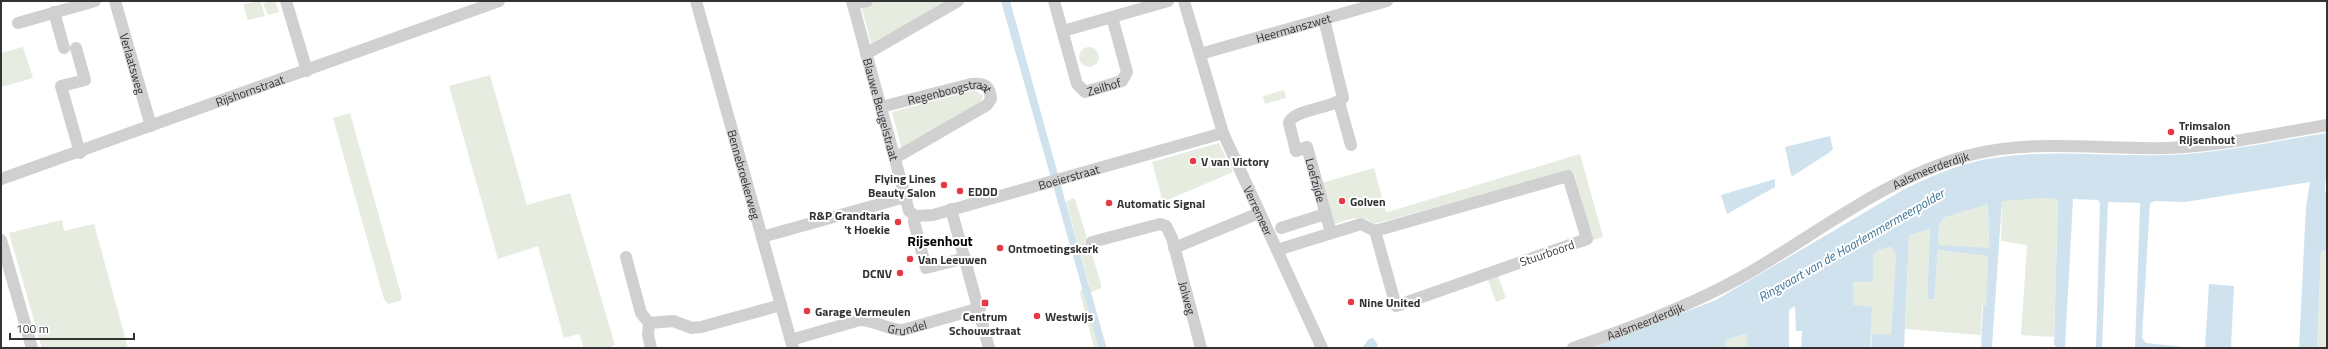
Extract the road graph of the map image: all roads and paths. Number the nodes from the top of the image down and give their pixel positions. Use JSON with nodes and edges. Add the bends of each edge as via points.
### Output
{"nodes":[{"id":1,"x":95,"y":1,"type":"edge"},
{"id":2,"x":115,"y":1,"type":"edge"},
{"id":3,"x":286,"y":1,"type":"edge"},
{"id":4,"x":499,"y":1,"type":"edge"},
{"id":5,"x":696,"y":1,"type":"edge"},
{"id":6,"x":867,"y":1,"type":"edge"},
{"id":7,"x":958,"y":1,"type":"edge"},
{"id":8,"x":1054,"y":1,"type":"edge"},
{"id":9,"x":1168,"y":1,"type":"edge"},
{"id":10,"x":1184,"y":1,"type":"edge"},
{"id":11,"x":1387,"y":1,"type":"edge"},
{"id":12,"x":852,"y":3,"type":"edge"},
{"id":13,"x":480,"y":4,"type":"edge"},
{"id":14,"x":54,"y":12,"type":"junction"},
{"id":15,"x":1112,"y":17,"type":"junction"},
{"id":16,"x":1324,"y":19,"type":"junction"},
{"id":17,"x":18,"y":23,"type":"dead end"},
{"id":18,"x":1063,"y":31,"type":"junction"},
{"id":19,"x":866,"y":54,"type":"junction"},
{"id":20,"x":1200,"y":54,"type":"junction"},
{"id":21,"x":307,"y":71,"type":"junction"},
{"id":22,"x":1339,"y":102,"type":"junction"},
{"id":23,"x":881,"y":107,"type":"junction"},
{"id":24,"x":2327,"y":125,"type":"edge"},
{"id":25,"x":151,"y":126,"type":"junction"},
{"id":26,"x":1223,"y":133,"type":"junction"},
{"id":27,"x":1351,"y":145,"type":"dead end"},
{"id":28,"x":80,"y":152,"type":"junction"},
{"id":29,"x":894,"y":158,"type":"junction"},
{"id":30,"x":1,"y":179,"type":"edge"},
{"id":31,"x":905,"y":197,"type":"junction"},
{"id":32,"x":951,"y":209,"type":"junction"},
{"id":33,"x":1259,"y":213,"type":"junction"},
{"id":34,"x":1325,"y":214,"type":"junction"},
{"id":35,"x":915,"y":216,"type":"junction"},
{"id":36,"x":1280,"y":228,"type":"dead end"},
{"id":37,"x":1375,"y":231,"type":"junction"},
{"id":38,"x":1330,"y":233,"type":"junction"},
{"id":39,"x":762,"y":237,"type":"junction"},
{"id":40,"x":1,"y":240,"type":"edge"},
{"id":41,"x":1092,"y":242,"type":"dead end"},
{"id":42,"x":1174,"y":248,"type":"junction"},
{"id":43,"x":1277,"y":250,"type":"junction"},
{"id":44,"x":626,"y":257,"type":"dead end"},
{"id":45,"x":965,"y":258,"type":"junction"},
{"id":46,"x":781,"y":305,"type":"junction"},
{"id":47,"x":980,"y":308,"type":"junction"},
{"id":48,"x":649,"y":323,"type":"junction"},
{"id":49,"x":792,"y":343,"type":"edge"},
{"id":50,"x":32,"y":348,"type":"edge"},
{"id":51,"x":651,"y":348,"type":"edge"},
{"id":52,"x":989,"y":348,"type":"edge"},
{"id":53,"x":1201,"y":348,"type":"edge"},
{"id":54,"x":1322,"y":348,"type":"edge"},
{"id":55,"x":1572,"y":348,"type":"edge"}],
"edges":[{"from":1,"to":14,"type":"street"},
{"from":2,"to":25,"type":"street","name":"Verlaatsweg"},
{"from":3,"to":21,"type":"street"},
{"from":4,"to":13,"type":"street","name":"Rijshornstraat"},
{"from":5,"to":39,"type":"street","name":"Bennebroekerweg"},
{"from":6,"to":12,"type":"street"},
{"from":7,"to":19,"type":"street"},
{"from":8,"to":18,"type":"street","name":"Zeilhof"},
{"from":9,"to":15,"type":"street"},
{"from":10,"to":20,"type":"street","name":"Verremeer"},
{"from":11,"to":16,"type":"street","name":"Heermanszwet"},
{"from":12,"to":19,"type":"street","name":"Blauwe Beugelstraat"},
{"from":13,"to":21,"type":"street","name":"Rijshornstraat"},
{"from":14,"to":17,"type":"street"},
{"from":14,"to":28,"type":"street","via":[[85,80],[61,86]]},
{"from":15,"to":18,"type":"street"},
{"from":15,"to":18,"type":"street","name":"Zeilhof","via":[[1127,72],[1122,81],[1085,92],[1077,84]]},
{"from":16,"to":20,"type":"street","name":"Heermanszwet"},
{"from":16,"to":22,"type":"street","via":[[1343,92],[1343,98]]},
{"from":19,"to":23,"type":"street","name":"Blauwe Beugelstraat"},
{"from":20,"to":26,"type":"street","name":"Verremeer"},
{"from":21,"to":25,"type":"street","name":"Rijshornstraat"},
{"from":22,"to":27,"type":"street"},
{"from":22,"to":34,"type":"street","name":"Loefzijde","via":[[1293,116],[1289,123],[1296,151],[1308,147]]},
{"from":23,"to":29,"type":"street","name":"Blauwe Beugelstraat"},
{"from":23,"to":29,"type":"street","name":"Regenboogstraat","via":[[971,84],[981,83],[991,91],[991,99],[987,105]]},
{"from":24,"to":55,"type":"street","name":"Aalsmeerderdijk","via":[[2223,142],[2174,147],[2050,145],[2000,149],[1966,156],[1916,173],[1746,274],[1704,296]]},
{"from":25,"to":28,"type":"street","name":"Rijshornstraat"},
{"from":26,"to":32,"type":"street","name":"Boeierstraat"},
{"from":26,"to":33,"type":"street","name":"Verremeer"},
{"from":28,"to":30,"type":"street","name":"Rijshornstraat"},
{"from":29,"to":31,"type":"street","name":"Blauwe Beugelstraat"},
{"from":31,"to":35,"type":"street","name":"Blauwe Beugelstraat","via":[[909,211]]},
{"from":31,"to":39,"type":"street"},
{"from":32,"to":35,"type":"street","name":"Boeierstraat","via":[[933,215]]},
{"from":32,"to":45,"type":"street"},
{"from":33,"to":42,"type":"street"},
{"from":33,"to":43,"type":"street","name":"Verremeer"},
{"from":34,"to":36,"type":"street","name":"Loefzijde"},
{"from":34,"to":38,"type":"street","name":"Loefzijde"},
{"from":35,"to":45,"type":"street","via":[[914,222],[926,268]]},
{"from":37,"to":37,"type":"street","name":"Stuurboord","via":[[1568,176],[1587,239],[1396,306]]},
{"from":37,"to":38,"type":"street","via":[[1361,224]]},
{"from":38,"to":43,"type":"street"},
{"from":39,"to":46,"type":"street","name":"Bennebroekerweg"},
{"from":40,"to":50,"type":"street"},
{"from":41,"to":42,"type":"street","name":"Jolweg","via":[[1163,224],[1168,228]]},
{"from":42,"to":53,"type":"street","name":"Jolweg"},
{"from":43,"to":54,"type":"street","name":"Verremeer"},
{"from":44,"to":48,"type":"street","via":[[641,313]]},
{"from":45,"to":47,"type":"street"},
{"from":46,"to":48,"type":"street","via":[[701,328],[692,328],[673,321]]},
{"from":46,"to":49,"type":"street","name":"Bennebroekerweg"},
{"from":47,"to":49,"type":"street","name":"Grundel","via":[[903,330],[860,320],[794,339]]},
{"from":47,"to":52,"type":"street"},
{"from":48,"to":51,"type":"street"}]}
